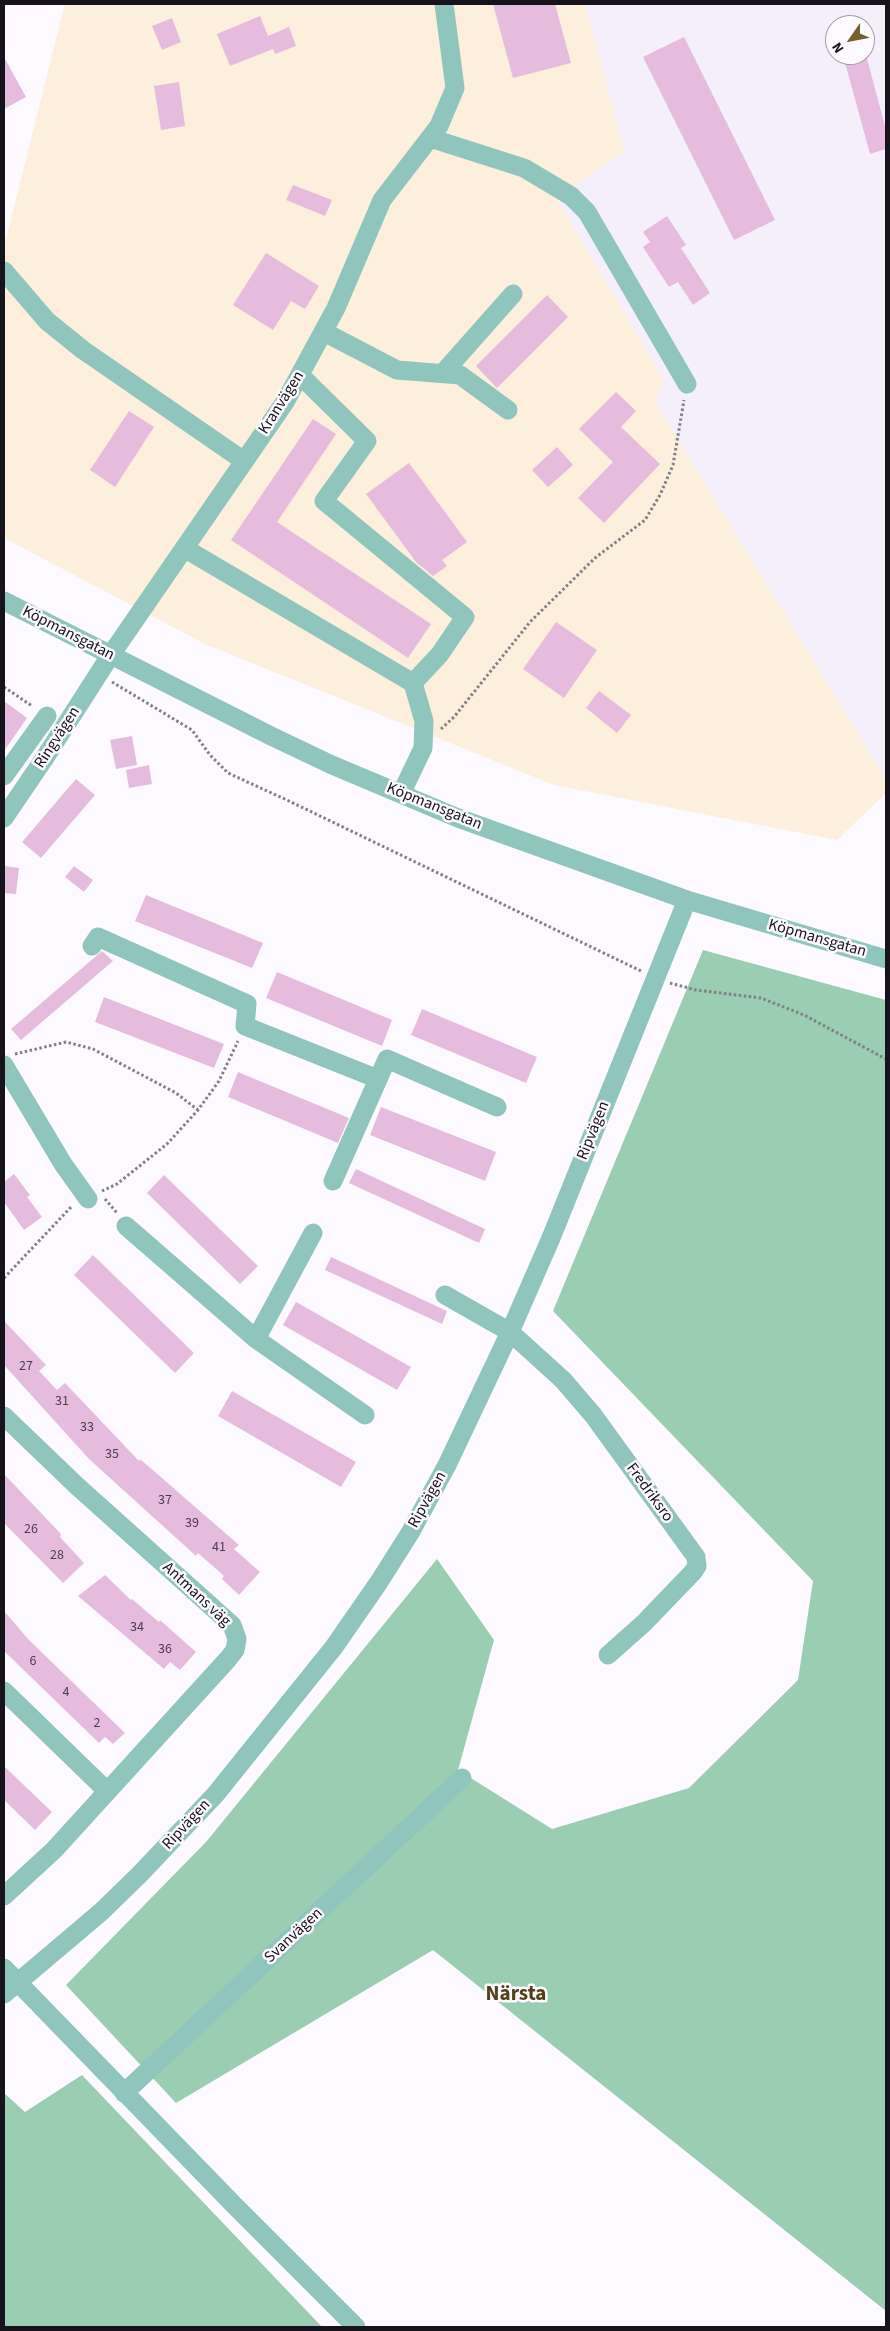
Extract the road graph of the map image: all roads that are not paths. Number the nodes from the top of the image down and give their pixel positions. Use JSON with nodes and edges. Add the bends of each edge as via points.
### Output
{"nodes":[{"id":1,"x":444,"y":4,"type":"edge"},
{"id":2,"x":430,"y":138,"type":"junction"},
{"id":3,"x":4,"y":271,"type":"edge"},
{"id":4,"x":513,"y":294,"type":"dead end"},
{"id":5,"x":324,"y":332,"type":"junction"},
{"id":6,"x":444,"y":373,"type":"junction"},
{"id":7,"x":300,"y":375,"type":"junction"},
{"id":8,"x":686,"y":384,"type":"road end"},
{"id":9,"x":508,"y":410,"type":"dead end"},
{"id":10,"x":244,"y":461,"type":"junction"},
{"id":11,"x":184,"y":548,"type":"junction"},
{"id":12,"x":4,"y":601,"type":"edge"},
{"id":13,"x":110,"y":656,"type":"junction"},
{"id":14,"x":413,"y":683,"type":"junction"},
{"id":15,"x":47,"y":716,"type":"road end"},
{"id":16,"x":4,"y":776,"type":"edge"},
{"id":17,"x":401,"y":794,"type":"junction"},
{"id":18,"x":6,"y":812,"type":"edge"},
{"id":19,"x":687,"y":900,"type":"junction"},
{"id":20,"x":92,"y":946,"type":"dead end"},
{"id":21,"x":886,"y":960,"type":"edge"},
{"id":22,"x":7,"y":1061,"type":"edge"},
{"id":23,"x":378,"y":1079,"type":"junction"},
{"id":24,"x":497,"y":1107,"type":"dead end"},
{"id":25,"x":333,"y":1182,"type":"dead end"},
{"id":26,"x":94,"y":1196,"type":"road end"},
{"id":27,"x":126,"y":1226,"type":"road end"},
{"id":28,"x":313,"y":1234,"type":"dead end"},
{"id":29,"x":445,"y":1295,"type":"dead end"},
{"id":30,"x":510,"y":1332,"type":"junction"},
{"id":31,"x":256,"y":1339,"type":"junction"},
{"id":32,"x":4,"y":1416,"type":"edge"},
{"id":33,"x":365,"y":1416,"type":"dead end"},
{"id":34,"x":608,"y":1655,"type":"dead end"},
{"id":35,"x":4,"y":1691,"type":"edge"},
{"id":36,"x":462,"y":1778,"type":"dead end"},
{"id":37,"x":107,"y":1792,"type":"junction"},
{"id":38,"x":4,"y":1896,"type":"edge"},
{"id":39,"x":4,"y":1968,"type":"edge"},
{"id":40,"x":11,"y":1988,"type":"edge"},
{"id":41,"x":124,"y":2093,"type":"junction"},
{"id":42,"x":356,"y":2327,"type":"edge"}],
"edges":[{"from":1,"to":2,"type":"street","name":"Kranvägen","via":[[455,88],[439,126]]},
{"from":2,"to":5,"type":"street","name":"Kranvägen","via":[[382,200]]},
{"from":2,"to":8,"type":"street","via":[[524,168],[571,196],[588,212]]},
{"from":3,"to":10,"type":"street","via":[[48,321],[83,350]]},
{"from":4,"to":6,"type":"street"},
{"from":5,"to":6,"type":"street","via":[[397,370]]},
{"from":5,"to":7,"type":"street","name":"Kranvägen"},
{"from":6,"to":9,"type":"street","via":[[460,375]]},
{"from":7,"to":10,"type":"street","name":"Kranvägen"},
{"from":7,"to":14,"type":"street","via":[[367,440],[324,501],[465,617],[440,654]]},
{"from":10,"to":11,"type":"street","name":"Kranvägen"},
{"from":11,"to":13,"type":"street","name":"Kranvägen"},
{"from":11,"to":14,"type":"street"},
{"from":12,"to":13,"type":"street","name":"Köpmansgatan"},
{"from":13,"to":17,"type":"street","name":"Köpmansgatan","via":[[271,736]]},
{"from":13,"to":18,"type":"street","name":"Ringvägen"},
{"from":14,"to":17,"type":"street","via":[[424,721],[423,748]]},
{"from":15,"to":16,"type":"street"},
{"from":17,"to":19,"type":"street","name":"Köpmansgatan","via":[[548,852]]},
{"from":19,"to":21,"type":"street","name":"Köpmansgatan"},
{"from":19,"to":30,"type":"street","name":"Ripvägen"},
{"from":20,"to":23,"type":"street","via":[[98,937],[247,1004],[245,1026]]},
{"from":22,"to":26,"type":"street","via":[[63,1164]]},
{"from":23,"to":24,"type":"street","via":[[387,1059]]},
{"from":23,"to":25,"type":"street"},
{"from":27,"to":31,"type":"street"},
{"from":28,"to":31,"type":"street"},
{"from":29,"to":30,"type":"street","name":"Fredriksro"},
{"from":30,"to":34,"type":"street","name":"Fredriksro","via":[[563,1380],[593,1416],[696,1557],[693,1572]]},
{"from":30,"to":40,"type":"street","name":"Ripvägen","via":[[447,1465],[410,1533],[334,1647],[256,1747],[178,1835],[101,1912]]},
{"from":31,"to":33,"type":"street"},
{"from":32,"to":37,"type":"street","name":"Antmans väg","via":[[232,1625],[237,1639],[228,1659]]},
{"from":35,"to":37,"type":"street"},
{"from":36,"to":41,"type":"street","name":"Svanvägen"},
{"from":37,"to":38,"type":"street","name":"Antmans väg","via":[[54,1850]]},
{"from":39,"to":40,"type":"street"},
{"from":40,"to":41,"type":"street"},
{"from":41,"to":42,"type":"street"}]}
